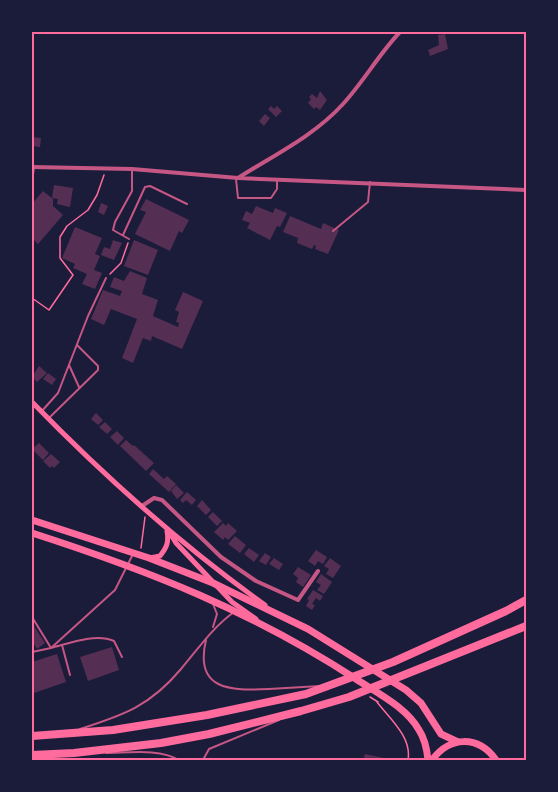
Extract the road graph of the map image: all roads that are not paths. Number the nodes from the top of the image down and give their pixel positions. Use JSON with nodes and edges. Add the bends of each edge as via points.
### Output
{"nodes":[{"id":1,"x":400,"y":32,"type":"edge"},
{"id":2,"x":33,"y":167,"type":"edge"},
{"id":3,"x":132,"y":169,"type":"junction"},
{"id":4,"x":237,"y":178,"type":"junction"},
{"id":5,"x":278,"y":179,"type":"junction"},
{"id":6,"x":32,"y":181,"type":"edge"},
{"id":7,"x":370,"y":182,"type":"junction"},
{"id":8,"x":526,"y":190,"type":"edge"},
{"id":9,"x":187,"y":204,"type":"dead end"},
{"id":10,"x":333,"y":231,"type":"dead end"},
{"id":11,"x":123,"y":235,"type":"junction"},
{"id":12,"x":129,"y":239,"type":"road end"},
{"id":13,"x":106,"y":278,"type":"road end"},
{"id":14,"x":88,"y":316,"type":"junction"},
{"id":15,"x":91,"y":321,"type":"dead end"},
{"id":16,"x":77,"y":345,"type":"junction"},
{"id":17,"x":69,"y":365,"type":"junction"},
{"id":18,"x":80,"y":388,"type":"junction"},
{"id":19,"x":32,"y":402,"type":"edge"},
{"id":20,"x":41,"y":412,"type":"junction"},
{"id":21,"x":48,"y":419,"type":"junction"},
{"id":22,"x":144,"y":508,"type":"junction"},
{"id":23,"x":32,"y":520,"type":"edge"},
{"id":24,"x":167,"y":529,"type":"junction"},
{"id":25,"x":32,"y":533,"type":"edge"},
{"id":26,"x":134,"y":550,"type":"junction"},
{"id":27,"x":149,"y":558,"type":"junction"},
{"id":28,"x":128,"y":565,"type":"junction"},
{"id":29,"x":318,"y":571,"type":"dead end"},
{"id":30,"x":213,"y":583,"type":"junction"},
{"id":31,"x":204,"y":595,"type":"junction"},
{"id":32,"x":526,"y":600,"type":"edge"},
{"id":33,"x":270,"y":609,"type":"junction"},
{"id":34,"x":236,"y":610,"type":"junction"},
{"id":35,"x":32,"y":617,"type":"edge"},
{"id":36,"x":265,"y":624,"type":"junction"},
{"id":37,"x":526,"y":626,"type":"edge"},
{"id":38,"x":213,"y":630,"type":"junction"},
{"id":39,"x":207,"y":637,"type":"junction"},
{"id":40,"x":62,"y":645,"type":"junction"},
{"id":41,"x":51,"y":648,"type":"junction"},
{"id":42,"x":32,"y":652,"type":"edge"},
{"id":43,"x":122,"y":657,"type":"dead end"},
{"id":44,"x":70,"y":675,"type":"dead end"},
{"id":45,"x":331,"y":685,"type":"junction"},
{"id":46,"x":302,"y":711,"type":"junction"},
{"id":47,"x":66,"y":733,"type":"junction"},
{"id":48,"x":32,"y":736,"type":"edge"},
{"id":49,"x":458,"y":742,"type":"junction"},
{"id":50,"x":490,"y":752,"type":"junction"},
{"id":51,"x":74,"y":753,"type":"junction"},
{"id":52,"x":32,"y":755,"type":"edge"},
{"id":53,"x":179,"y":760,"type":"edge"},
{"id":54,"x":203,"y":760,"type":"edge"},
{"id":55,"x":430,"y":760,"type":"edge"},
{"id":56,"x":496,"y":760,"type":"edge"},
{"id":57,"x":504,"y":760,"type":"edge"}],
"edges":[{"from":1,"to":4,"type":"street","via":[[341,106],[278,155]]},
{"from":2,"to":3,"type":"street"},
{"from":2,"to":6,"type":"lane"},
{"from":3,"to":4,"type":"street"},
{"from":3,"to":11,"type":"lane","via":[[132,191],[113,230]]},
{"from":4,"to":5,"type":"street"},
{"from":4,"to":5,"type":"lane","via":[[238,198],[271,198]]},
{"from":5,"to":7,"type":"street"},
{"from":7,"to":8,"type":"street"},
{"from":7,"to":10,"type":"lane","via":[[368,202]]},
{"from":9,"to":11,"type":"lane","via":[[145,187]]},
{"from":11,"to":12,"type":"lane"},
{"from":13,"to":14,"type":"lane"},
{"from":14,"to":15,"type":"lane"},
{"from":14,"to":16,"type":"lane"},
{"from":16,"to":17,"type":"lane"},
{"from":16,"to":18,"type":"lane","via":[[98,366]]},
{"from":17,"to":18,"type":"lane"},
{"from":17,"to":20,"type":"lane","via":[[58,393]]},
{"from":18,"to":21,"type":"lane"},
{"from":19,"to":20,"type":"main road"},
{"from":20,"to":21,"type":"main road"},
{"from":21,"to":22,"type":"main road"},
{"from":22,"to":24,"type":"main road"},
{"from":22,"to":29,"type":"street","via":[[154,498],[162,500],[221,557],[256,581],[298,600]]},
{"from":23,"to":26,"type":"highway"},
{"from":24,"to":27,"type":"main road","via":[[167,548],[160,556]]},
{"from":24,"to":30,"type":"main road"},
{"from":24,"to":33,"type":"main road"},
{"from":25,"to":28,"type":"highway"},
{"from":26,"to":27,"type":"highway"},
{"from":26,"to":28,"type":"lane"},
{"from":27,"to":30,"type":"highway"},
{"from":28,"to":31,"type":"highway"},
{"from":28,"to":41,"type":"lane","via":[[115,590]]},
{"from":30,"to":33,"type":"highway"},
{"from":30,"to":36,"type":"main road","via":[[232,602]]},
{"from":31,"to":34,"type":"highway"},
{"from":31,"to":38,"type":"lane","via":[[217,614]]},
{"from":32,"to":45,"type":"highway","via":[[393,662]]},
{"from":33,"to":49,"type":"highway","via":[[406,690],[422,703],[441,734]]},
{"from":34,"to":36,"type":"highway"},
{"from":34,"to":38,"type":"lane"},
{"from":35,"to":41,"type":"lane"},
{"from":36,"to":55,"type":"highway","via":[[406,714],[419,730]]},
{"from":37,"to":46,"type":"highway","via":[[349,697]]},
{"from":38,"to":39,"type":"lane"},
{"from":39,"to":45,"type":"lane","via":[[203,666],[214,682],[223,687],[244,691]]},
{"from":39,"to":47,"type":"lane","via":[[172,679],[142,705]]},
{"from":40,"to":41,"type":"lane"},
{"from":40,"to":43,"type":"lane","via":[[107,638],[114,641]]},
{"from":40,"to":44,"type":"lane"},
{"from":41,"to":42,"type":"lane"},
{"from":45,"to":47,"type":"highway","via":[[207,715]]},
{"from":46,"to":51,"type":"highway","via":[[160,743]]},
{"from":46,"to":54,"type":"lane","via":[[209,749]]},
{"from":47,"to":48,"type":"highway"},
{"from":49,"to":50,"type":"highway","via":[[473,742]]},
{"from":49,"to":55,"type":"highway"},
{"from":50,"to":56,"type":"highway"},
{"from":50,"to":57,"type":"highway"},
{"from":51,"to":52,"type":"highway"},
{"from":51,"to":53,"type":"lane","via":[[148,753]]}]}
